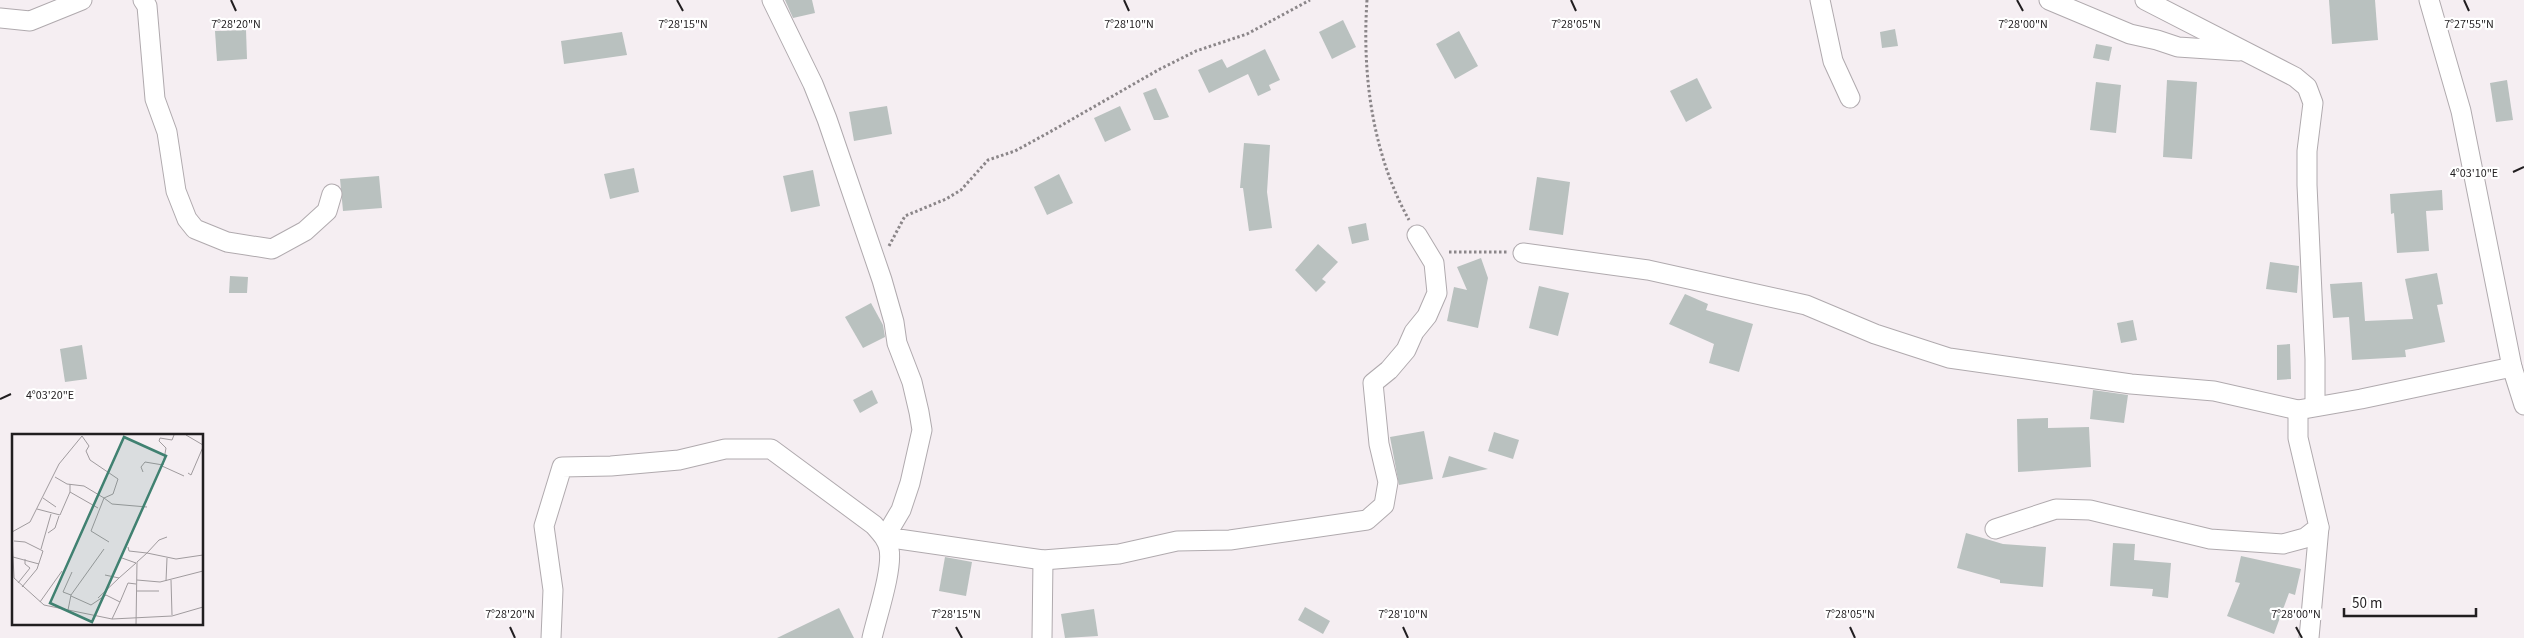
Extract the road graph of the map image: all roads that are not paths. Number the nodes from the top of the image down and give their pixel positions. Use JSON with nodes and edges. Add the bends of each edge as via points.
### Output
{"nodes":[{"id":1,"x":82,"y":0,"type":"edge"},
{"id":2,"x":143,"y":0,"type":"edge"},
{"id":3,"x":772,"y":0,"type":"edge"},
{"id":4,"x":1820,"y":0,"type":"edge"},
{"id":5,"x":2049,"y":0,"type":"edge"},
{"id":6,"x":2145,"y":0,"type":"edge"},
{"id":7,"x":2429,"y":0,"type":"edge"},
{"id":8,"x":0,"y":18,"type":"edge"},
{"id":9,"x":2246,"y":51,"type":"junction"},
{"id":10,"x":1850,"y":98,"type":"dead end"},
{"id":11,"x":332,"y":194,"type":"dead end"},
{"id":12,"x":1417,"y":235,"type":"road end"},
{"id":13,"x":1523,"y":252,"type":"road end"},
{"id":14,"x":2512,"y":367,"type":"junction"},
{"id":15,"x":2524,"y":404,"type":"edge"},
{"id":16,"x":2306,"y":408,"type":"junction"},
{"id":17,"x":2319,"y":527,"type":"junction"},
{"id":18,"x":1994,"y":529,"type":"dead end"},
{"id":19,"x":885,"y":537,"type":"junction"},
{"id":20,"x":1043,"y":560,"type":"junction"},
{"id":21,"x":551,"y":638,"type":"edge"},
{"id":22,"x":872,"y":638,"type":"edge"},
{"id":23,"x":1042,"y":638,"type":"edge"},
{"id":24,"x":2309,"y":638,"type":"edge"}],
"edges":[{"from":1,"to":8,"type":"street","via":[[30,21]]},
{"from":2,"to":11,"type":"street","via":[[147,6],[155,99],[167,132],[176,191],[187,219],[195,229],[227,242],[272,248],[305,231],[327,211]]},
{"from":3,"to":19,"type":"street","via":[[820,102],[876,262],[899,350],[912,382],[922,430],[901,510]]},
{"from":4,"to":10,"type":"street","via":[[1832,61]]},
{"from":5,"to":9,"type":"street","via":[[2130,34],[2178,47]]},
{"from":6,"to":9,"type":"street"},
{"from":7,"to":14,"type":"street","via":[[2461,111]]},
{"from":9,"to":16,"type":"street","via":[[2295,76],[2307,87],[2313,103],[2307,185],[2315,359]]},
{"from":12,"to":20,"type":"street","via":[[1434,263],[1437,293],[1406,350],[1373,383],[1379,444],[1388,482],[1384,505],[1367,520],[1230,540],[1177,541],[1119,554]]},
{"from":13,"to":16,"type":"street","via":[[1648,270],[1806,304],[1875,334],[1949,358],[2131,384],[2214,390]]},
{"from":14,"to":15,"type":"street"},
{"from":14,"to":16,"type":"street","via":[[2360,400]]},
{"from":16,"to":17,"type":"street","via":[[2298,438]]},
{"from":17,"to":18,"type":"street","via":[[2305,538],[2274,544],[2210,539],[2090,510],[2056,508]]},
{"from":17,"to":24,"type":"street"},
{"from":19,"to":20,"type":"street"},
{"from":19,"to":21,"type":"street","via":[[771,449],[725,449],[679,460],[611,466],[562,466],[544,526],[553,590]]},
{"from":19,"to":22,"type":"street","via":[[889,562]]},
{"from":20,"to":23,"type":"street"}]}
